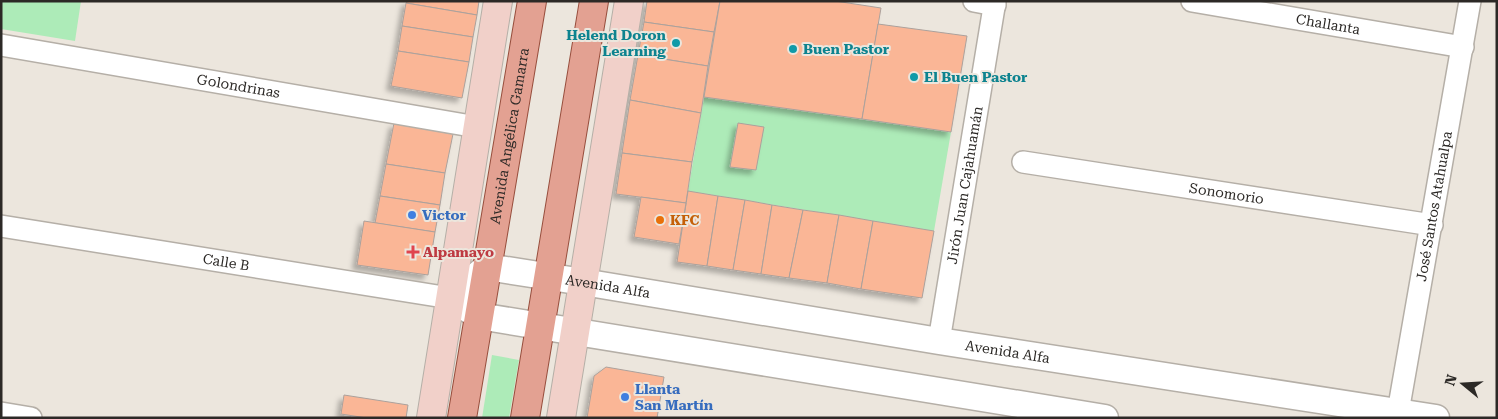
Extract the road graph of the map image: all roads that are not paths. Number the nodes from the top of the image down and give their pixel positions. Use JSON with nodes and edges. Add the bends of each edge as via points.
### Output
{"nodes":[{"id":1,"x":498,"y":1,"type":"edge"},
{"id":2,"x":532,"y":1,"type":"edge"},
{"id":3,"x":594,"y":1,"type":"edge"},
{"id":4,"x":629,"y":1,"type":"edge"},
{"id":5,"x":1192,"y":1,"type":"edge"},
{"id":6,"x":1470,"y":1,"type":"edge"},
{"id":7,"x":988,"y":3,"type":"edge"},
{"id":8,"x":1,"y":45,"type":"edge"},
{"id":9,"x":1463,"y":47,"type":"junction"},
{"id":10,"x":477,"y":126,"type":"junction"},
{"id":11,"x":1023,"y":162,"type":"dead end"},
{"id":12,"x":1432,"y":224,"type":"junction"},
{"id":13,"x":1,"y":226,"type":"edge"},
{"id":14,"x":487,"y":268,"type":"junction"},
{"id":15,"x":549,"y":276,"type":"junction"},
{"id":16,"x":584,"y":282,"type":"junction"},
{"id":17,"x":450,"y":298,"type":"junction"},
{"id":18,"x":479,"y":316,"type":"junction"},
{"id":19,"x":540,"y":326,"type":"junction"},
{"id":20,"x":575,"y":332,"type":"junction"},
{"id":21,"x":939,"y":341,"type":"junction"},
{"id":22,"x":1398,"y":412,"type":"junction"},
{"id":23,"x":1,"y":413,"type":"edge"},
{"id":24,"x":31,"y":418,"type":"edge"},
{"id":25,"x":431,"y":418,"type":"edge"},
{"id":26,"x":462,"y":418,"type":"edge"},
{"id":27,"x":525,"y":418,"type":"edge"},
{"id":28,"x":561,"y":418,"type":"edge"},
{"id":29,"x":1106,"y":418,"type":"edge"},
{"id":30,"x":1436,"y":418,"type":"edge"}],
"edges":[{"from":1,"to":10,"type":"main road"},
{"from":2,"to":14,"type":"main road","name":"Avenida Angélica Gamarra"},
{"from":3,"to":15,"type":"main road"},
{"from":4,"to":16,"type":"main road"},
{"from":5,"to":9,"type":"street","name":"Challanta"},
{"from":6,"to":9,"type":"street","name":"José Santos Atahualpa"},
{"from":7,"to":21,"type":"street","name":"Jirón Juan Cajahuamán"},
{"from":8,"to":10,"type":"street","name":"Golondrinas"},
{"from":9,"to":12,"type":"street","name":"José Santos Atahualpa"},
{"from":10,"to":17,"type":"main road"},
{"from":11,"to":12,"type":"street","name":"Sonomorio"},
{"from":12,"to":22,"type":"street","name":"José Santos Atahualpa"},
{"from":13,"to":17,"type":"street","name":"Calle B"},
{"from":14,"to":15,"type":"street","name":"Avenida Alfa"},
{"from":14,"to":17,"type":"street"},
{"from":14,"to":18,"type":"main road","name":"Avenida Angélica Gamarra"},
{"from":15,"to":16,"type":"street","name":"Avenida Alfa"},
{"from":15,"to":19,"type":"main road"},
{"from":16,"to":20,"type":"main road"},
{"from":16,"to":21,"type":"street","name":"Avenida Alfa"},
{"from":17,"to":18,"type":"street"},
{"from":17,"to":25,"type":"main road"},
{"from":18,"to":19,"type":"street"},
{"from":18,"to":26,"type":"main road","name":"Avenida Angélica Gamarra"},
{"from":19,"to":20,"type":"street"},
{"from":19,"to":27,"type":"main road"},
{"from":20,"to":28,"type":"main road"},
{"from":20,"to":29,"type":"street"},
{"from":21,"to":22,"type":"street","name":"Avenida Alfa"},
{"from":22,"to":30,"type":"street","name":"Avenida Alfa"},
{"from":23,"to":24,"type":"street"}]}
